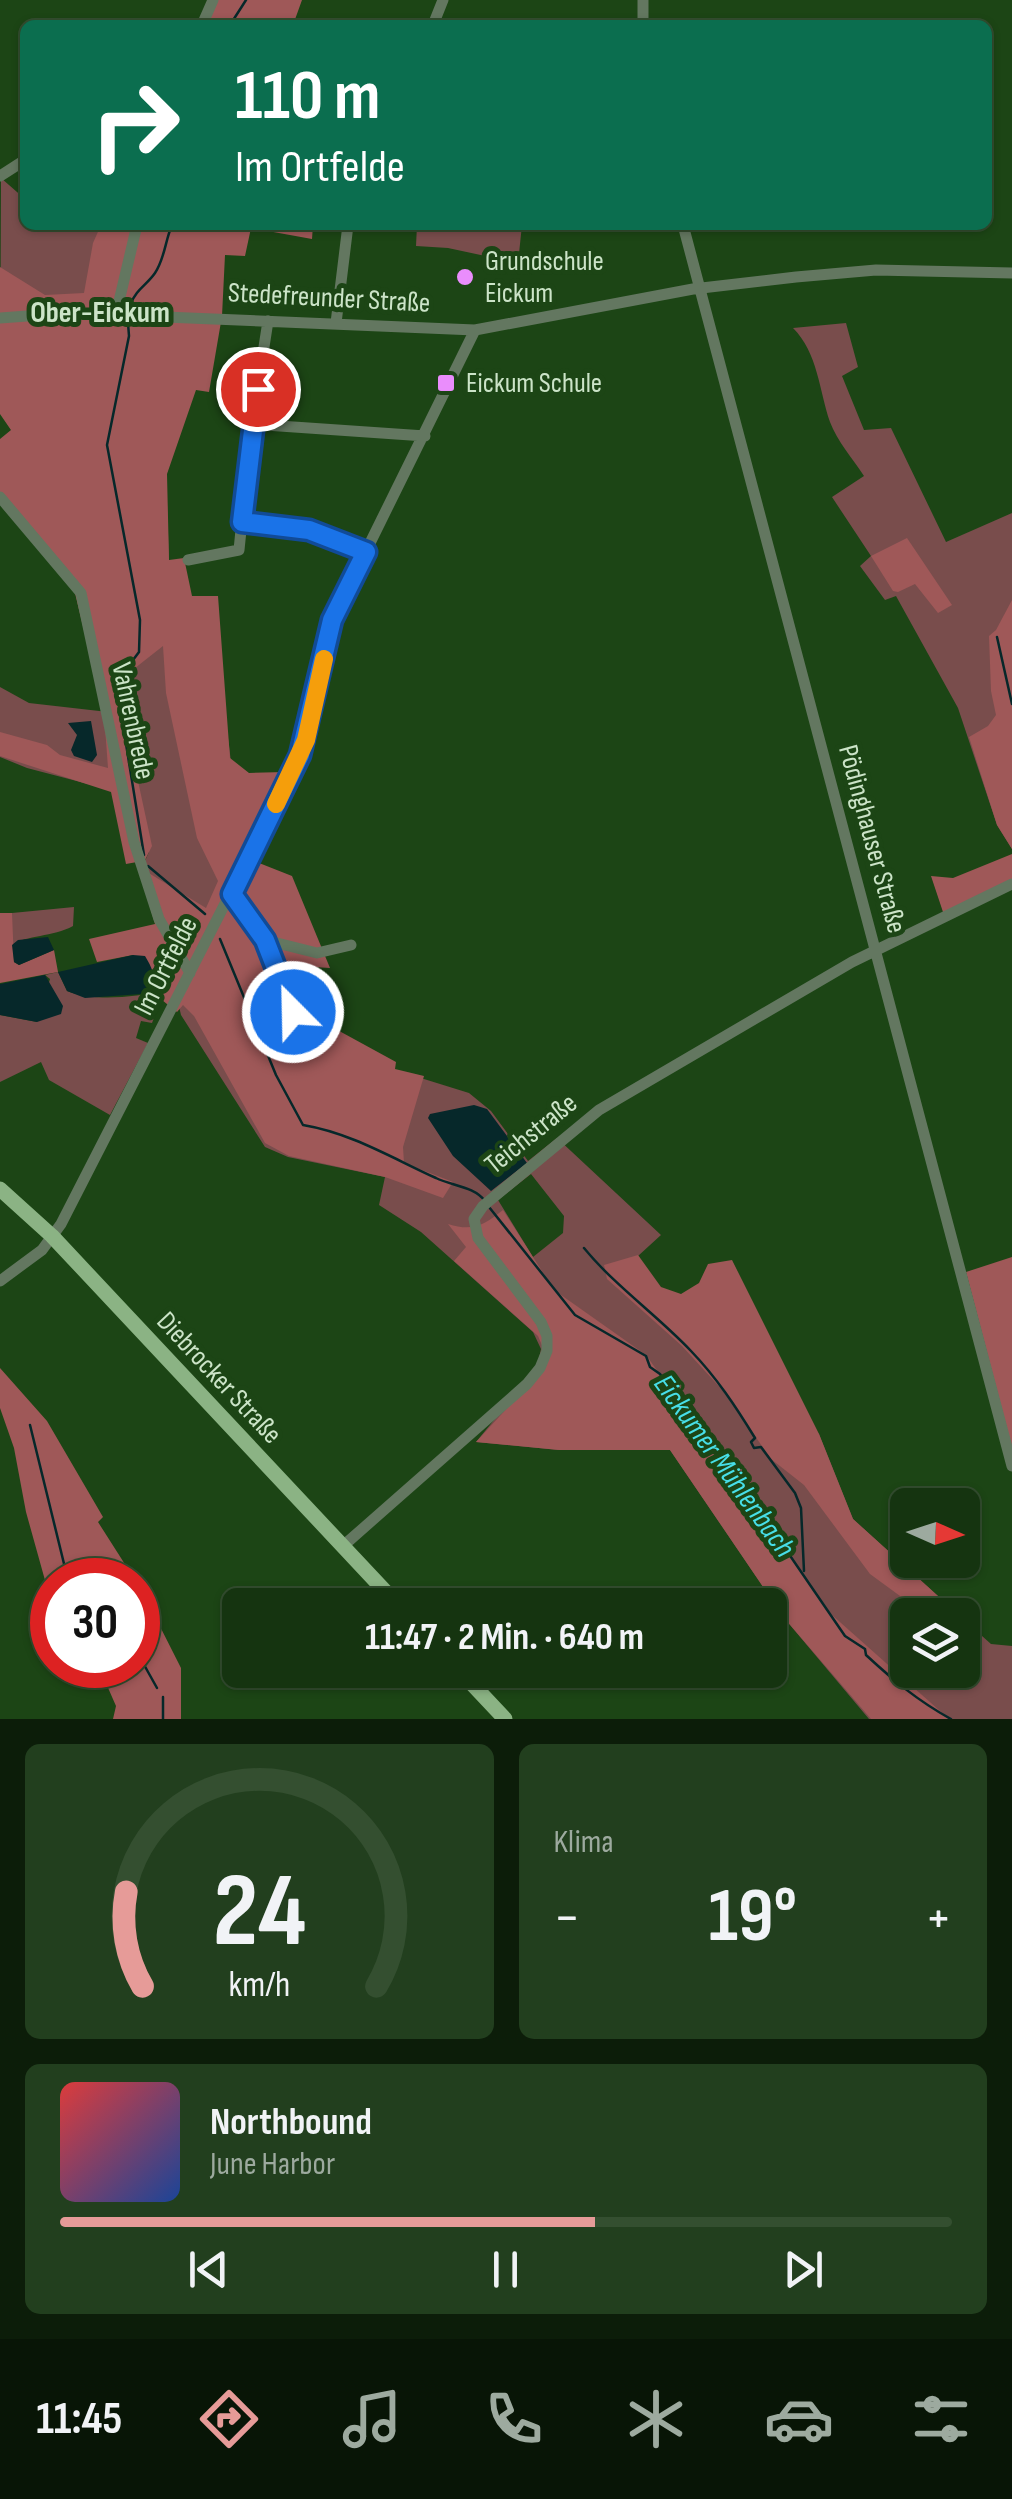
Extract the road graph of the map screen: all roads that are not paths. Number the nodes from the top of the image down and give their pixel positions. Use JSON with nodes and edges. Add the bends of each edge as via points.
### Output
{"nodes":[{"id":1,"x":136,"y":230,"type":"edge"},
{"id":2,"x":347,"y":230,"type":"edge"},
{"id":3,"x":683,"y":230,"type":"edge"},
{"id":4,"x":1012,"y":272,"type":"edge"},
{"id":5,"x":700,"y":290,"type":"junction"},
{"id":6,"x":116,"y":314,"type":"junction"},
{"id":7,"x":0,"y":318,"type":"edge"},
{"id":8,"x":268,"y":321,"type":"junction"},
{"id":9,"x":336,"y":324,"type":"junction"},
{"id":10,"x":476,"y":330,"type":"junction"},
{"id":11,"x":252,"y":424,"type":"junction"},
{"id":12,"x":425,"y":436,"type":"junction"},
{"id":13,"x":0,"y":496,"type":"edge"},
{"id":14,"x":242,"y":522,"type":"junction"},
{"id":15,"x":366,"y":552,"type":"junction"},
{"id":16,"x":188,"y":560,"type":"dead end"},
{"id":17,"x":1012,"y":884,"type":"edge"},
{"id":18,"x":232,"y":894,"type":"junction"},
{"id":19,"x":265,"y":940,"type":"junction"},
{"id":20,"x":351,"y":944,"type":"dead end"},
{"id":21,"x":876,"y":950,"type":"junction"},
{"id":22,"x":190,"y":973,"type":"junction"},
{"id":23,"x":293,"y":1012,"type":"dead end"},
{"id":24,"x":0,"y":1189,"type":"edge"},
{"id":25,"x":52,"y":1236,"type":"junction"},
{"id":26,"x":0,"y":1281,"type":"edge"},
{"id":27,"x":1012,"y":1466,"type":"edge"},
{"id":28,"x":343,"y":1546,"type":"junction"},
{"id":29,"x":382,"y":1588,"type":"edge"},
{"id":30,"x":476,"y":1688,"type":"edge"},
{"id":31,"x":505,"y":1719,"type":"edge"}],
"edges":[{"from":1,"to":6,"type":"street"},
{"from":2,"to":9,"type":"street"},
{"from":3,"to":5,"type":"street","name":"Pödinghauser Straße"},
{"from":4,"to":5,"type":"street","name":"Stedefreunder Straße","via":[[876,270]]},
{"from":5,"to":10,"type":"street","name":"Stedefreunder Straße"},
{"from":5,"to":21,"type":"street","name":"Pödinghauser Straße"},
{"from":6,"to":7,"type":"street","name":"Stedefreunder Straße"},
{"from":6,"to":8,"type":"street","name":"Stedefreunder Straße"},
{"from":8,"to":9,"type":"street","name":"Stedefreunder Straße"},
{"from":8,"to":11,"type":"street"},
{"from":9,"to":10,"type":"street","name":"Stedefreunder Straße"},
{"from":10,"to":12,"type":"street","name":"Im Ortfelde"},
{"from":11,"to":12,"type":"street"},
{"from":11,"to":14,"type":"street"},
{"from":12,"to":15,"type":"street","name":"Im Ortfelde"},
{"from":13,"to":22,"type":"street","name":"Vahrenbrede","via":[[82,594],[138,857],[159,919]]},
{"from":14,"to":15,"type":"street","via":[[309,530]]},
{"from":14,"to":16,"type":"street","via":[[236,553]]},
{"from":15,"to":18,"type":"street","name":"Im Ortfelde","via":[[332,620],[300,755]]},
{"from":17,"to":21,"type":"street","name":"Teichstraße"},
{"from":18,"to":19,"type":"street"},
{"from":18,"to":22,"type":"street","name":"Im Ortfelde"},
{"from":19,"to":20,"type":"street","via":[[317,953]]},
{"from":19,"to":23,"type":"street"},
{"from":21,"to":27,"type":"street","name":"Pödinghauser Straße"},
{"from":21,"to":28,"type":"street","name":"Teichstraße","via":[[599,1110],[486,1204],[474,1219],[478,1238],[541,1322],[547,1351],[540,1368]]},
{"from":22,"to":25,"type":"street","name":"Im Ortfelde"},
{"from":24,"to":25,"type":"main road","name":"Diebrocker Straße"},
{"from":25,"to":26,"type":"street","name":"Im Ortfelde"},
{"from":25,"to":28,"type":"main road","name":"Diebrocker Straße"},
{"from":28,"to":29,"type":"main road","name":"Diebrocker Straße"},
{"from":30,"to":31,"type":"main road"}]}
